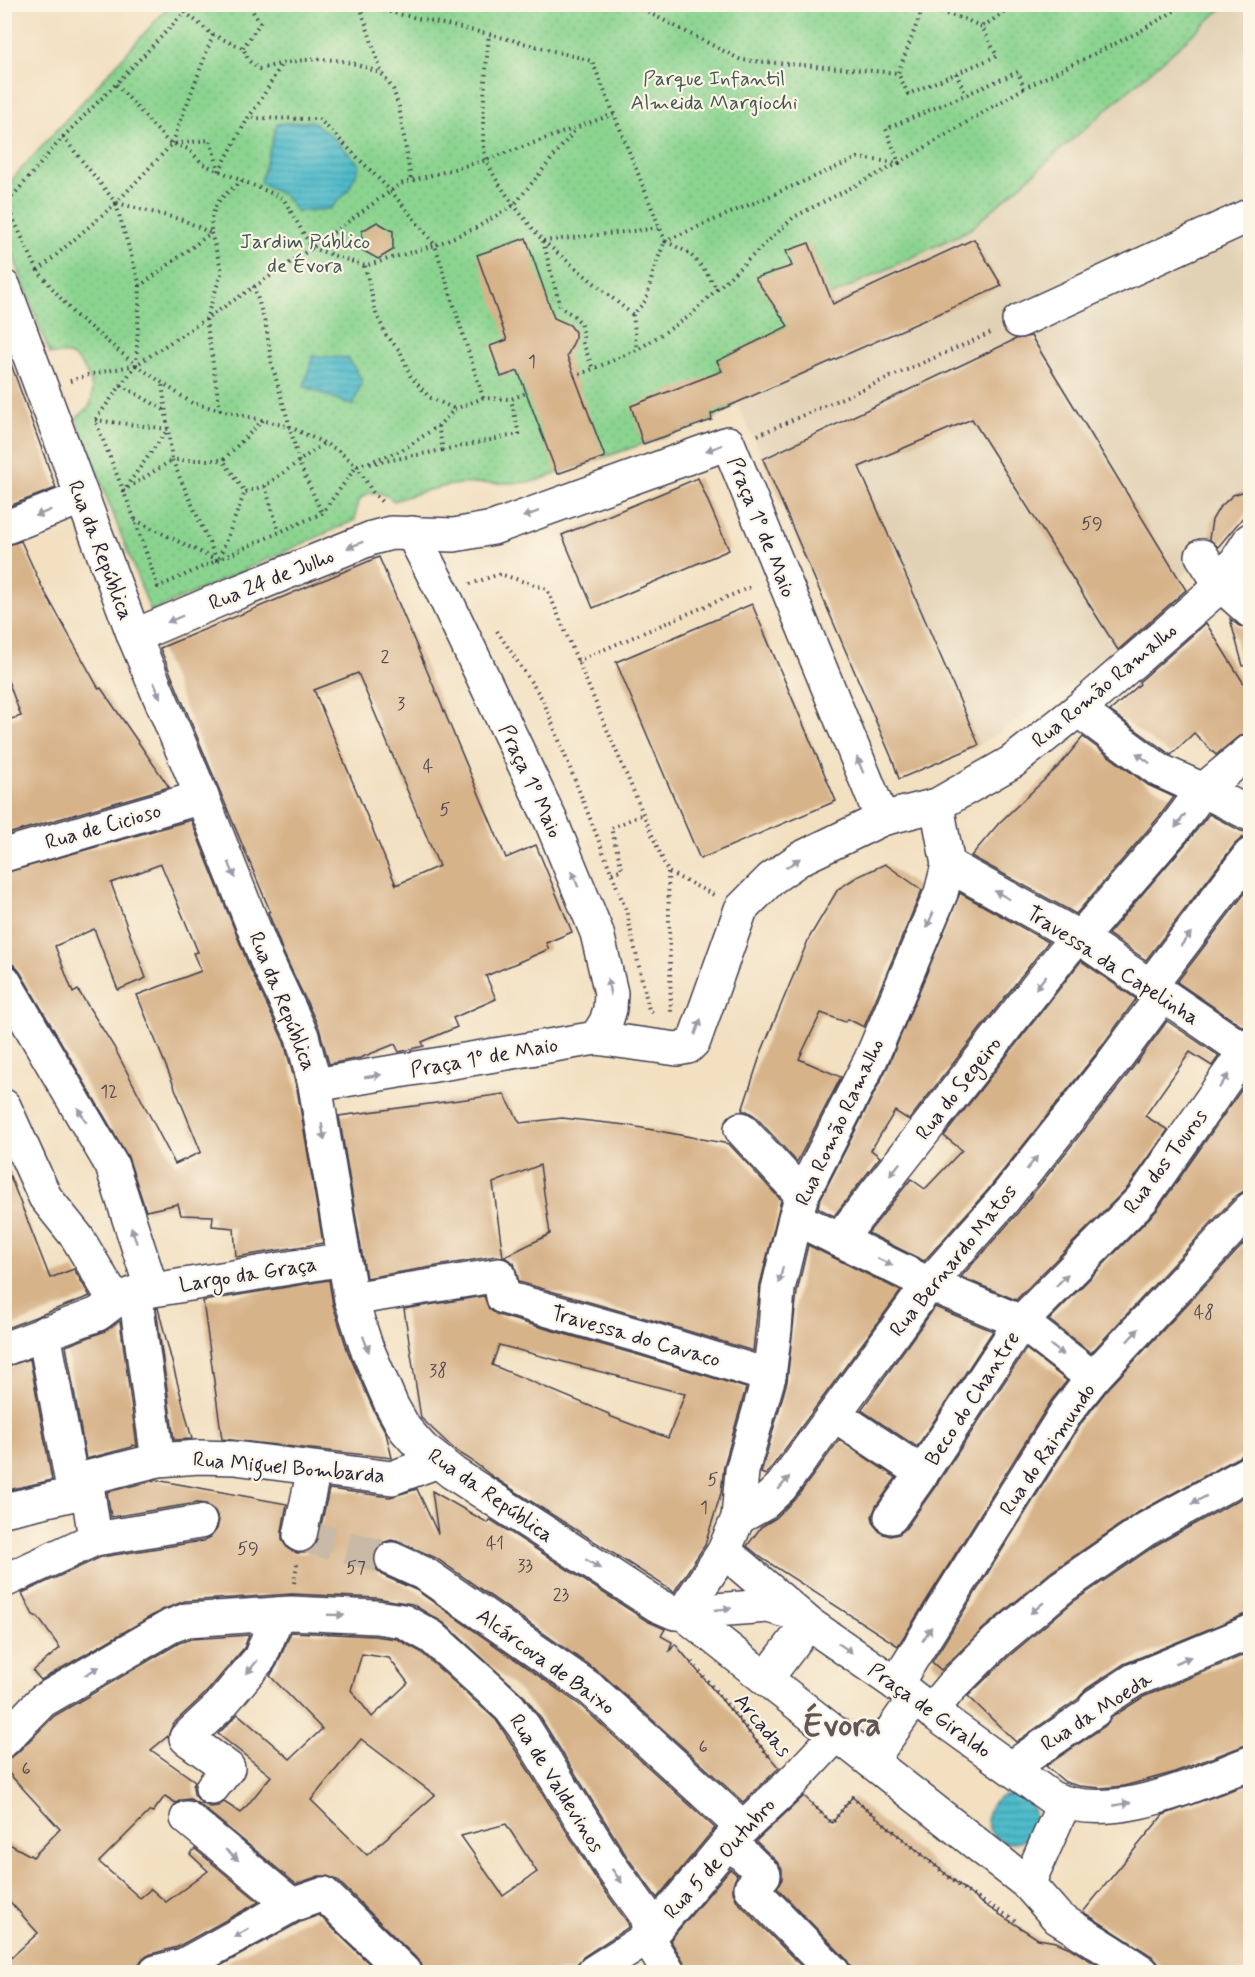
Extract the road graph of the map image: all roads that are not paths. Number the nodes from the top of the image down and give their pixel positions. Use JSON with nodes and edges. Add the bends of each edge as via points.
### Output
{"nodes":[{"id":1,"x":1251,"y":216,"type":"edge"},
{"id":2,"x":4,"y":286,"type":"edge"},
{"id":3,"x":1019,"y":321,"type":"road end"},
{"id":4,"x":81,"y":498,"type":"junction"},
{"id":5,"x":4,"y":528,"type":"edge"},
{"id":6,"x":412,"y":532,"type":"junction"},
{"id":7,"x":1251,"y":540,"type":"edge"},
{"id":8,"x":1202,"y":556,"type":"dead end"},
{"id":9,"x":1221,"y":585,"type":"junction"},
{"id":10,"x":1251,"y":611,"type":"edge"},
{"id":11,"x":134,"y":636,"type":"junction"},
{"id":12,"x":1078,"y":710,"type":"junction"},
{"id":13,"x":1251,"y":751,"type":"edge"},
{"id":14,"x":1203,"y":790,"type":"junction"},
{"id":15,"x":202,"y":797,"type":"junction"},
{"id":16,"x":937,"y":805,"type":"junction"},
{"id":17,"x":1251,"y":814,"type":"edge"},
{"id":18,"x":882,"y":819,"type":"junction"},
{"id":19,"x":4,"y":855,"type":"edge"},
{"id":20,"x":1251,"y":855,"type":"edge"},
{"id":21,"x":948,"y":865,"type":"junction"},
{"id":22,"x":1078,"y":937,"type":"junction"},
{"id":23,"x":4,"y":981,"type":"edge"},
{"id":24,"x":1157,"y":990,"type":"junction"},
{"id":25,"x":596,"y":1038,"type":"junction"},
{"id":26,"x":1248,"y":1048,"type":"edge"},
{"id":27,"x":315,"y":1084,"type":"junction"},
{"id":28,"x":4,"y":1106,"type":"edge"},
{"id":29,"x":741,"y":1130,"type":"dead end"},
{"id":30,"x":798,"y":1207,"type":"junction"},
{"id":31,"x":1251,"y":1209,"type":"edge"},
{"id":32,"x":839,"y":1240,"type":"junction"},
{"id":33,"x":344,"y":1259,"type":"junction"},
{"id":34,"x":929,"y":1284,"type":"junction"},
{"id":35,"x":351,"y":1299,"type":"junction"},
{"id":36,"x":125,"y":1300,"type":"junction"},
{"id":37,"x":1021,"y":1322,"type":"junction"},
{"id":38,"x":44,"y":1333,"type":"junction"},
{"id":39,"x":4,"y":1349,"type":"edge"},
{"id":40,"x":769,"y":1376,"type":"junction"},
{"id":41,"x":1093,"y":1378,"type":"junction"},
{"id":42,"x":835,"y":1415,"type":"junction"},
{"id":43,"x":158,"y":1460,"type":"junction"},
{"id":44,"x":438,"y":1461,"type":"junction"},
{"id":45,"x":314,"y":1469,"type":"junction"},
{"id":46,"x":1251,"y":1472,"type":"edge"},
{"id":47,"x":922,"y":1473,"type":"junction"},
{"id":48,"x":80,"y":1486,"type":"junction"},
{"id":49,"x":4,"y":1510,"type":"edge"},
{"id":50,"x":891,"y":1517,"type":"dead end"},
{"id":51,"x":738,"y":1518,"type":"junction"},
{"id":52,"x":200,"y":1522,"type":"dead end"},
{"id":53,"x":300,"y":1535,"type":"road end"},
{"id":54,"x":95,"y":1539,"type":"junction"},
{"id":55,"x":724,"y":1551,"type":"junction"},
{"id":56,"x":392,"y":1559,"type":"tunnel mouth"},
{"id":57,"x":11,"y":1578,"type":"edge"},
{"id":58,"x":674,"y":1611,"type":"junction"},
{"id":59,"x":285,"y":1614,"type":"junction"},
{"id":60,"x":799,"y":1624,"type":"junction"},
{"id":61,"x":1251,"y":1632,"type":"edge"},
{"id":62,"x":766,"y":1679,"type":"junction"},
{"id":63,"x":911,"y":1702,"type":"junction"},
{"id":64,"x":837,"y":1734,"type":"junction"},
{"id":65,"x":4,"y":1740,"type":"edge"},
{"id":66,"x":870,"y":1761,"type":"junction"},
{"id":67,"x":1251,"y":1763,"type":"edge"},
{"id":68,"x":1011,"y":1768,"type":"junction"},
{"id":69,"x":212,"y":1788,"type":"dead end"},
{"id":70,"x":1062,"y":1807,"type":"junction"},
{"id":71,"x":187,"y":1818,"type":"dead end"},
{"id":72,"x":736,"y":1834,"type":"junction"},
{"id":73,"x":1028,"y":1884,"type":"junction"},
{"id":74,"x":292,"y":1905,"type":"junction"},
{"id":75,"x":649,"y":1934,"type":"junction"},
{"id":76,"x":1106,"y":1962,"type":"edge"},
{"id":77,"x":156,"y":1972,"type":"edge"},
{"id":78,"x":404,"y":1972,"type":"edge"},
{"id":79,"x":594,"y":1972,"type":"edge"},
{"id":80,"x":668,"y":1972,"type":"edge"},
{"id":81,"x":833,"y":1972,"type":"edge"},
{"id":82,"x":1142,"y":1972,"type":"edge"}],
"edges":[{"from":1,"to":3,"type":"street"},
{"from":2,"to":4,"type":"street","name":"Rua da República"},
{"from":4,"to":5,"type":"street","one_way":true},
{"from":4,"to":11,"type":"street","name":"Rua da República"},
{"from":6,"to":11,"type":"street","name":"Rua 24 de Julho","one_way":true,"via":[[372,538]]},
{"from":18,"to":6,"type":"street","name":"Praça 1º de Maio","one_way":true,"via":[[728,443],[493,528],[454,535]]},
{"from":25,"to":6,"type":"street","name":"Praça 1º Maio","one_way":true,"via":[[606,1022],[611,993],[597,933],[551,821]]},
{"from":7,"to":9,"type":"street","name":"Rua Romão Ramalho"},
{"from":8,"to":9,"type":"street"},
{"from":9,"to":10,"type":"street"},
{"from":9,"to":12,"type":"street","name":"Rua Romão Ramalho"},
{"from":11,"to":15,"type":"street","name":"Rua da República","one_way":true},
{"from":14,"to":12,"type":"street","one_way":true,"via":[[1159,770]]},
{"from":12,"to":16,"type":"street","name":"Rua Romão Ramalho","via":[[1012,762]]},
{"from":13,"to":14,"type":"street","name":"Rua do Segeiro"},
{"from":14,"to":17,"type":"street"},
{"from":14,"to":22,"type":"street","name":"Rua do Segeiro","one_way":true,"via":[[1174,829]]},
{"from":15,"to":19,"type":"street","name":"Rua de Cicioso"},
{"from":15,"to":27,"type":"street","name":"Rua da República","one_way":true,"via":[[266,959],[302,1036]]},
{"from":16,"to":18,"type":"street","name":"Rua Romão Ramalho"},
{"from":16,"to":21,"type":"street","name":"Rua Romão Ramalho"},
{"from":25,"to":18,"type":"street","name":"Praça 1º de Maio","one_way":true,"via":[[654,1030],[677,1049],[688,1047],[694,1041],[741,909],[772,878],[801,858]]},
{"from":24,"to":20,"type":"street","name":"Rua Bernardo Matos","one_way":true},
{"from":22,"to":21,"type":"street","name":"Travessa da Capelinha","one_way":true},
{"from":21,"to":30,"type":"street","name":"Rua Romão Ramalho","one_way":true,"via":[[941,893],[871,1059]]},
{"from":22,"to":24,"type":"street","name":"Travessa da Capelinha"},
{"from":22,"to":32,"type":"street","name":"Rua do Segeiro","one_way":true},
{"from":36,"to":23,"type":"street","name":"Largo da Graça","one_way":true,"via":[[112,1166]]},
{"from":24,"to":26,"type":"street","name":"Travessa da Capelinha"},
{"from":34,"to":24,"type":"street","name":"Rua Bernardo Matos","one_way":true,"via":[[1111,1065]]},
{"from":27,"to":25,"type":"street","name":"Praça 1º de Maio","one_way":true},
{"from":37,"to":26,"type":"street","name":"Rua dos Touros","one_way":true,"via":[[1142,1199]]},
{"from":27,"to":33,"type":"street","name":"Rua da República","one_way":true},
{"from":28,"to":36,"type":"street","via":[[45,1197]]},
{"from":29,"to":30,"type":"street"},
{"from":30,"to":32,"type":"street"},
{"from":30,"to":40,"type":"street","name":"Rua Romão Ramalho","one_way":true,"via":[[778,1288]]},
{"from":41,"to":31,"type":"street","name":"Rua do Raimundo","one_way":true},
{"from":32,"to":34,"type":"street","one_way":true},
{"from":33,"to":35,"type":"street","name":"Rua da República"},
{"from":33,"to":36,"type":"street","name":"Largo da Graça","via":[[236,1275]]},
{"from":34,"to":37,"type":"street"},
{"from":34,"to":42,"type":"street","name":"Rua Bernardo Matos"},
{"from":35,"to":40,"type":"street","name":"Travessa do Cavaco","via":[[499,1275],[505,1313],[647,1338]]},
{"from":35,"to":44,"type":"street","name":"Rua da República","one_way":true,"via":[[366,1346],[396,1414],[405,1429]]},
{"from":36,"to":38,"type":"street"},
{"from":36,"to":43,"type":"street"},
{"from":37,"to":41,"type":"street","one_way":true},
{"from":37,"to":47,"type":"street","name":"Beco do Chantre"},
{"from":38,"to":39,"type":"street"},
{"from":38,"to":48,"type":"street"},
{"from":40,"to":51,"type":"street","name":"Rua Romão Ramalho","via":[[742,1472]]},
{"from":63,"to":41,"type":"street","name":"Rua do Raimundo","one_way":true,"via":[[1067,1411]]},
{"from":42,"to":47,"type":"street","name":"Beco do Chantre"},
{"from":51,"to":42,"type":"street","name":"Rua Bernardo Matos","one_way":true,"via":[[763,1504],[781,1487]]},
{"from":43,"to":45,"type":"street","name":"Rua Miguel Bombarda","via":[[235,1458]]},
{"from":43,"to":48,"type":"street","name":"Rua Miguel Bombarda"},
{"from":44,"to":45,"type":"street","name":"Rua Miguel Bombarda","via":[[392,1478]]},
{"from":44,"to":58,"type":"street","name":"Rua da República","one_way":true,"via":[[576,1554]]},
{"from":45,"to":53,"type":"street"},
{"from":46,"to":63,"type":"street","one_way":true,"via":[[1146,1529],[1062,1587],[996,1642],[950,1688]]},
{"from":47,"to":50,"type":"street","name":"Beco do Chantre"},
{"from":48,"to":49,"type":"street","name":"Rua Miguel Bombarda"},
{"from":48,"to":54,"type":"street"},
{"from":51,"to":55,"type":"street","name":"Rua Romão Ramalho"},
{"from":52,"to":54,"type":"street"},
{"from":54,"to":57,"type":"street"},
{"from":55,"to":58,"type":"street"},
{"from":55,"to":60,"type":"street","name":"Praça de Giraldo"},
{"from":56,"to":72,"type":"street","name":"Alcárcova de Baixo","via":[[425,1574],[592,1690]]},
{"from":58,"to":60,"type":"street","name":"Praça de Giraldo","one_way":true,"via":[[768,1606]]},
{"from":58,"to":62,"type":"street"},
{"from":65,"to":59,"type":"street","name":"Rua de Valdevinos","one_way":true,"via":[[42,1701],[171,1626],[187,1620]]},
{"from":59,"to":69,"type":"street","one_way":true,"via":[[260,1658],[219,1707],[186,1738],[228,1768]]},
{"from":59,"to":75,"type":"street","name":"Rua de Valdevinos","one_way":true,"via":[[376,1617],[403,1622],[432,1637],[510,1708],[524,1726],[611,1867],[646,1915]]},
{"from":60,"to":62,"type":"street"},
{"from":60,"to":63,"type":"street","name":"Praça de Giraldo","one_way":true},
{"from":68,"to":61,"type":"street","name":"Rua da Moeda","one_way":true,"via":[[1134,1680]]},
{"from":62,"to":64,"type":"street"},
{"from":63,"to":66,"type":"street","name":"Praça de Giraldo"},
{"from":63,"to":68,"type":"street","name":"Praça de Giraldo"},
{"from":64,"to":66,"type":"street"},
{"from":64,"to":72,"type":"street","name":"Rua 5 de Outubro"},
{"from":66,"to":73,"type":"street"},
{"from":70,"to":67,"type":"street","one_way":true,"via":[[1097,1808],[1164,1795]]},
{"from":68,"to":70,"type":"street","name":"Praça de Giraldo"},
{"from":70,"to":73,"type":"street"},
{"from":71,"to":74,"type":"street","one_way":true},
{"from":72,"to":75,"type":"street","name":"Rua 5 de Outubro"},
{"from":72,"to":81,"type":"street","name":"Alcárcova de Baixo","via":[[764,1875],[751,1888]]},
{"from":73,"to":76,"type":"street"},
{"from":74,"to":77,"type":"street","one_way":true,"via":[[184,1965]]},
{"from":74,"to":78,"type":"street","via":[[324,1894]]},
{"from":75,"to":79,"type":"street","name":"Rua 5 de Outubro"},
{"from":75,"to":80,"type":"street","name":"Rua de Valdevinos"},
{"from":76,"to":82,"type":"street"}]}
